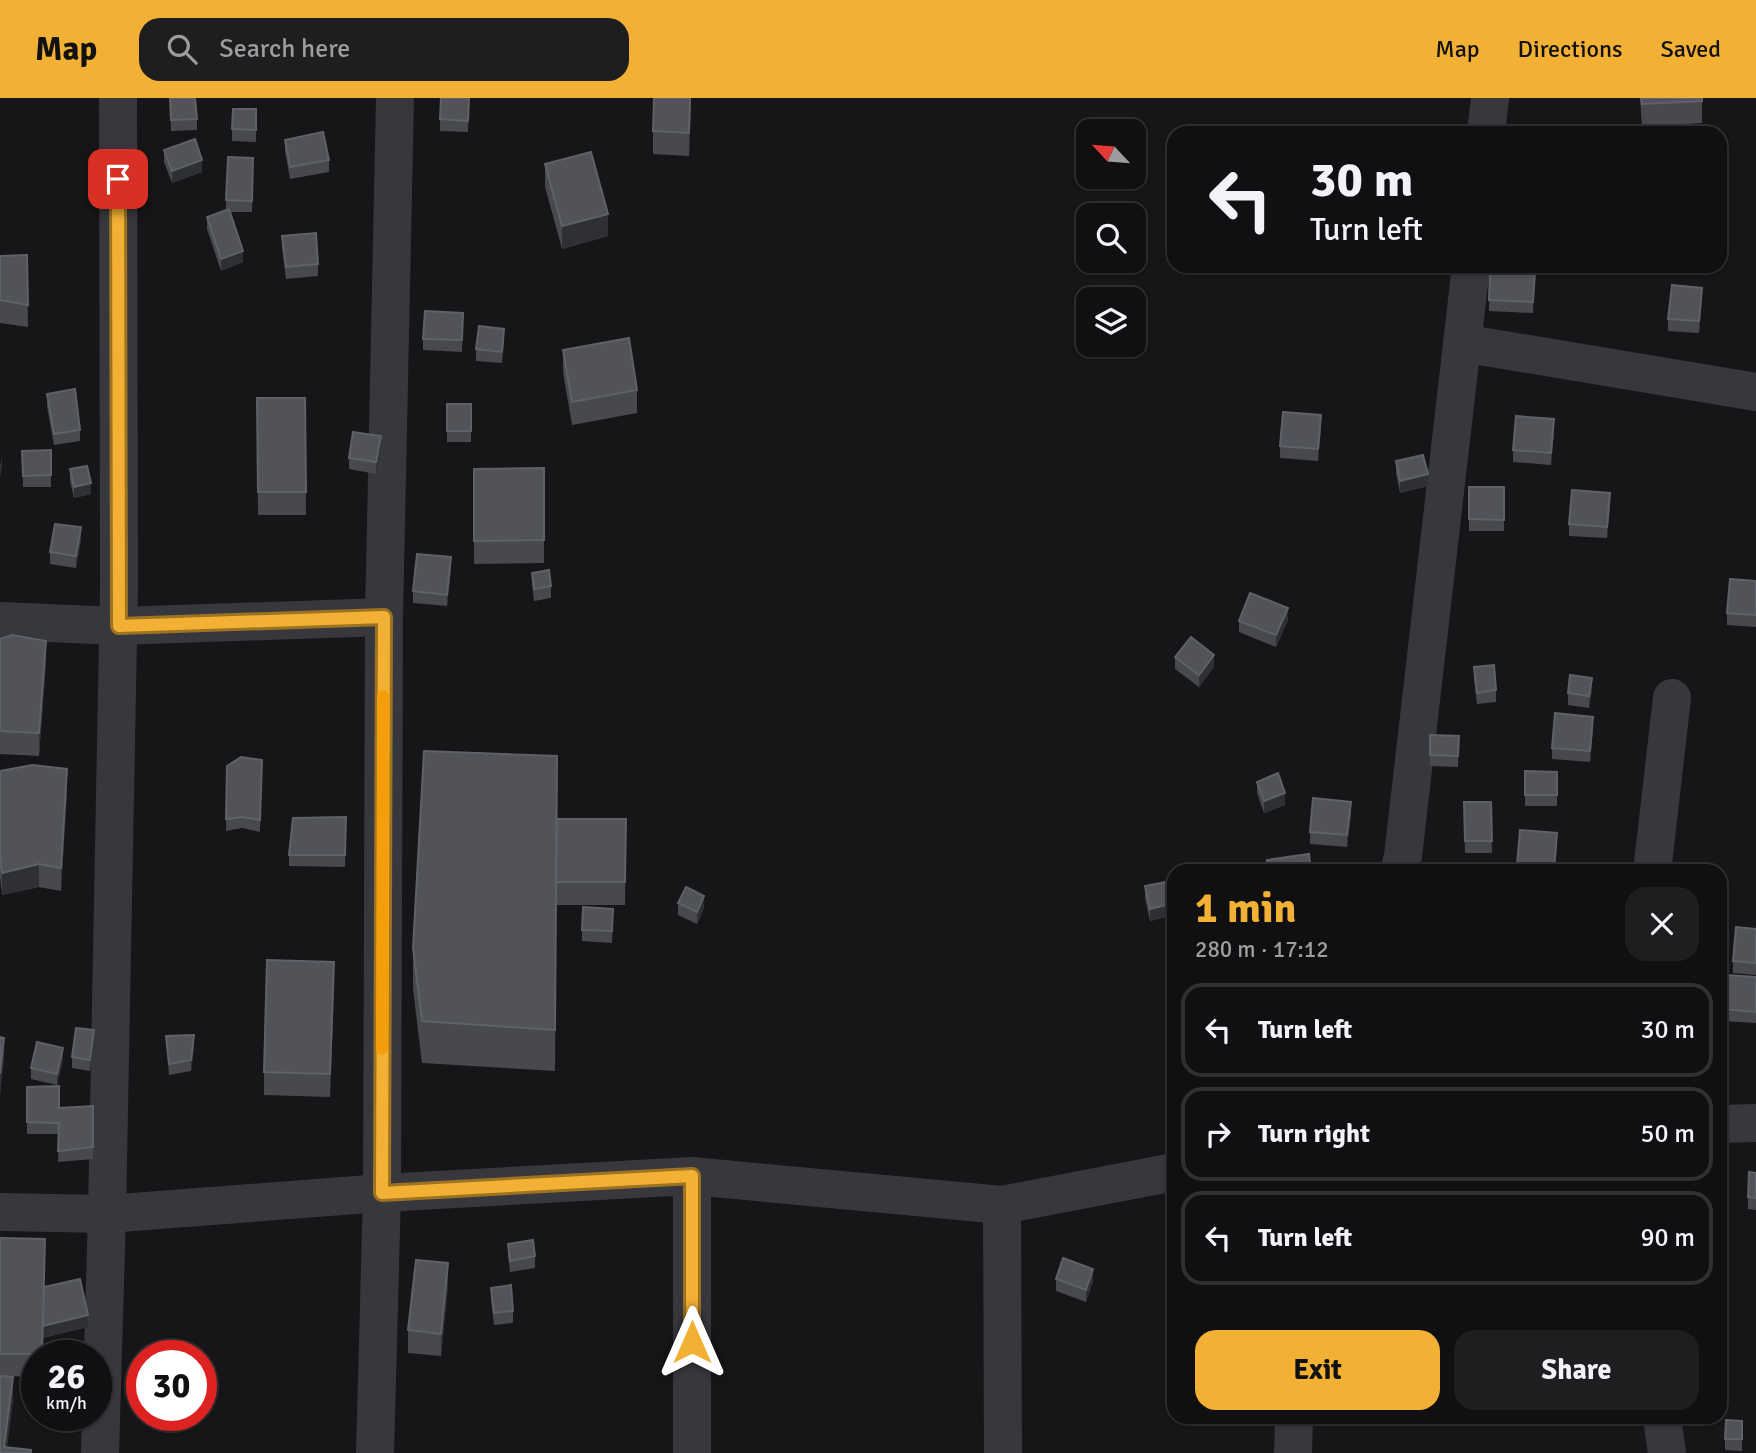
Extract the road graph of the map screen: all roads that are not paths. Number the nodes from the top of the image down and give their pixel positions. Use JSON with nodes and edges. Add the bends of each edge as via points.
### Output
{"nodes":[{"id":1,"x":118,"y":98,"type":"edge"},
{"id":2,"x":395,"y":98,"type":"edge"},
{"id":3,"x":1490,"y":98,"type":"edge"},
{"id":4,"x":1487,"y":126,"type":"edge"},
{"id":5,"x":1470,"y":273,"type":"edge"},
{"id":6,"x":1462,"y":343,"type":"junction"},
{"id":7,"x":1756,"y":392,"type":"edge"},
{"id":8,"x":384,"y":617,"type":"junction"},
{"id":9,"x":0,"y":621,"type":"edge"},
{"id":10,"x":119,"y":626,"type":"junction"},
{"id":11,"x":1672,"y":698,"type":"dead end"},
{"id":12,"x":1401,"y":864,"type":"edge"},
{"id":13,"x":1653,"y":864,"type":"edge"},
{"id":14,"x":1756,"y":1123,"type":"edge"},
{"id":15,"x":1727,"y":1124,"type":"edge"},
{"id":16,"x":1167,"y":1173,"type":"edge"},
{"id":17,"x":692,"y":1176,"type":"junction"},
{"id":18,"x":382,"y":1193,"type":"junction"},
{"id":19,"x":1002,"y":1205,"type":"junction"},
{"id":20,"x":0,"y":1212,"type":"edge"},
{"id":21,"x":107,"y":1214,"type":"junction"},
{"id":22,"x":1294,"y":1424,"type":"edge"},
{"id":23,"x":1663,"y":1424,"type":"edge"},
{"id":24,"x":100,"y":1453,"type":"edge"},
{"id":25,"x":375,"y":1453,"type":"edge"},
{"id":26,"x":692,"y":1453,"type":"edge"},
{"id":27,"x":1003,"y":1453,"type":"edge"},
{"id":28,"x":1293,"y":1453,"type":"edge"},
{"id":29,"x":1667,"y":1453,"type":"edge"}],
"edges":[{"from":1,"to":10,"type":"street"},
{"from":2,"to":8,"type":"street"},
{"from":3,"to":4,"type":"street"},
{"from":5,"to":6,"type":"street"},
{"from":6,"to":7,"type":"street"},
{"from":6,"to":12,"type":"street"},
{"from":8,"to":10,"type":"street"},
{"from":8,"to":18,"type":"street"},
{"from":9,"to":10,"type":"street"},
{"from":10,"to":21,"type":"street"},
{"from":11,"to":13,"type":"street"},
{"from":14,"to":15,"type":"street"},
{"from":16,"to":19,"type":"street"},
{"from":17,"to":18,"type":"street"},
{"from":17,"to":19,"type":"street"},
{"from":17,"to":26,"type":"street"},
{"from":18,"to":21,"type":"street"},
{"from":18,"to":25,"type":"street"},
{"from":19,"to":27,"type":"street"},
{"from":20,"to":21,"type":"street"},
{"from":21,"to":24,"type":"street"},
{"from":22,"to":28,"type":"street"},
{"from":23,"to":29,"type":"street"}]}
